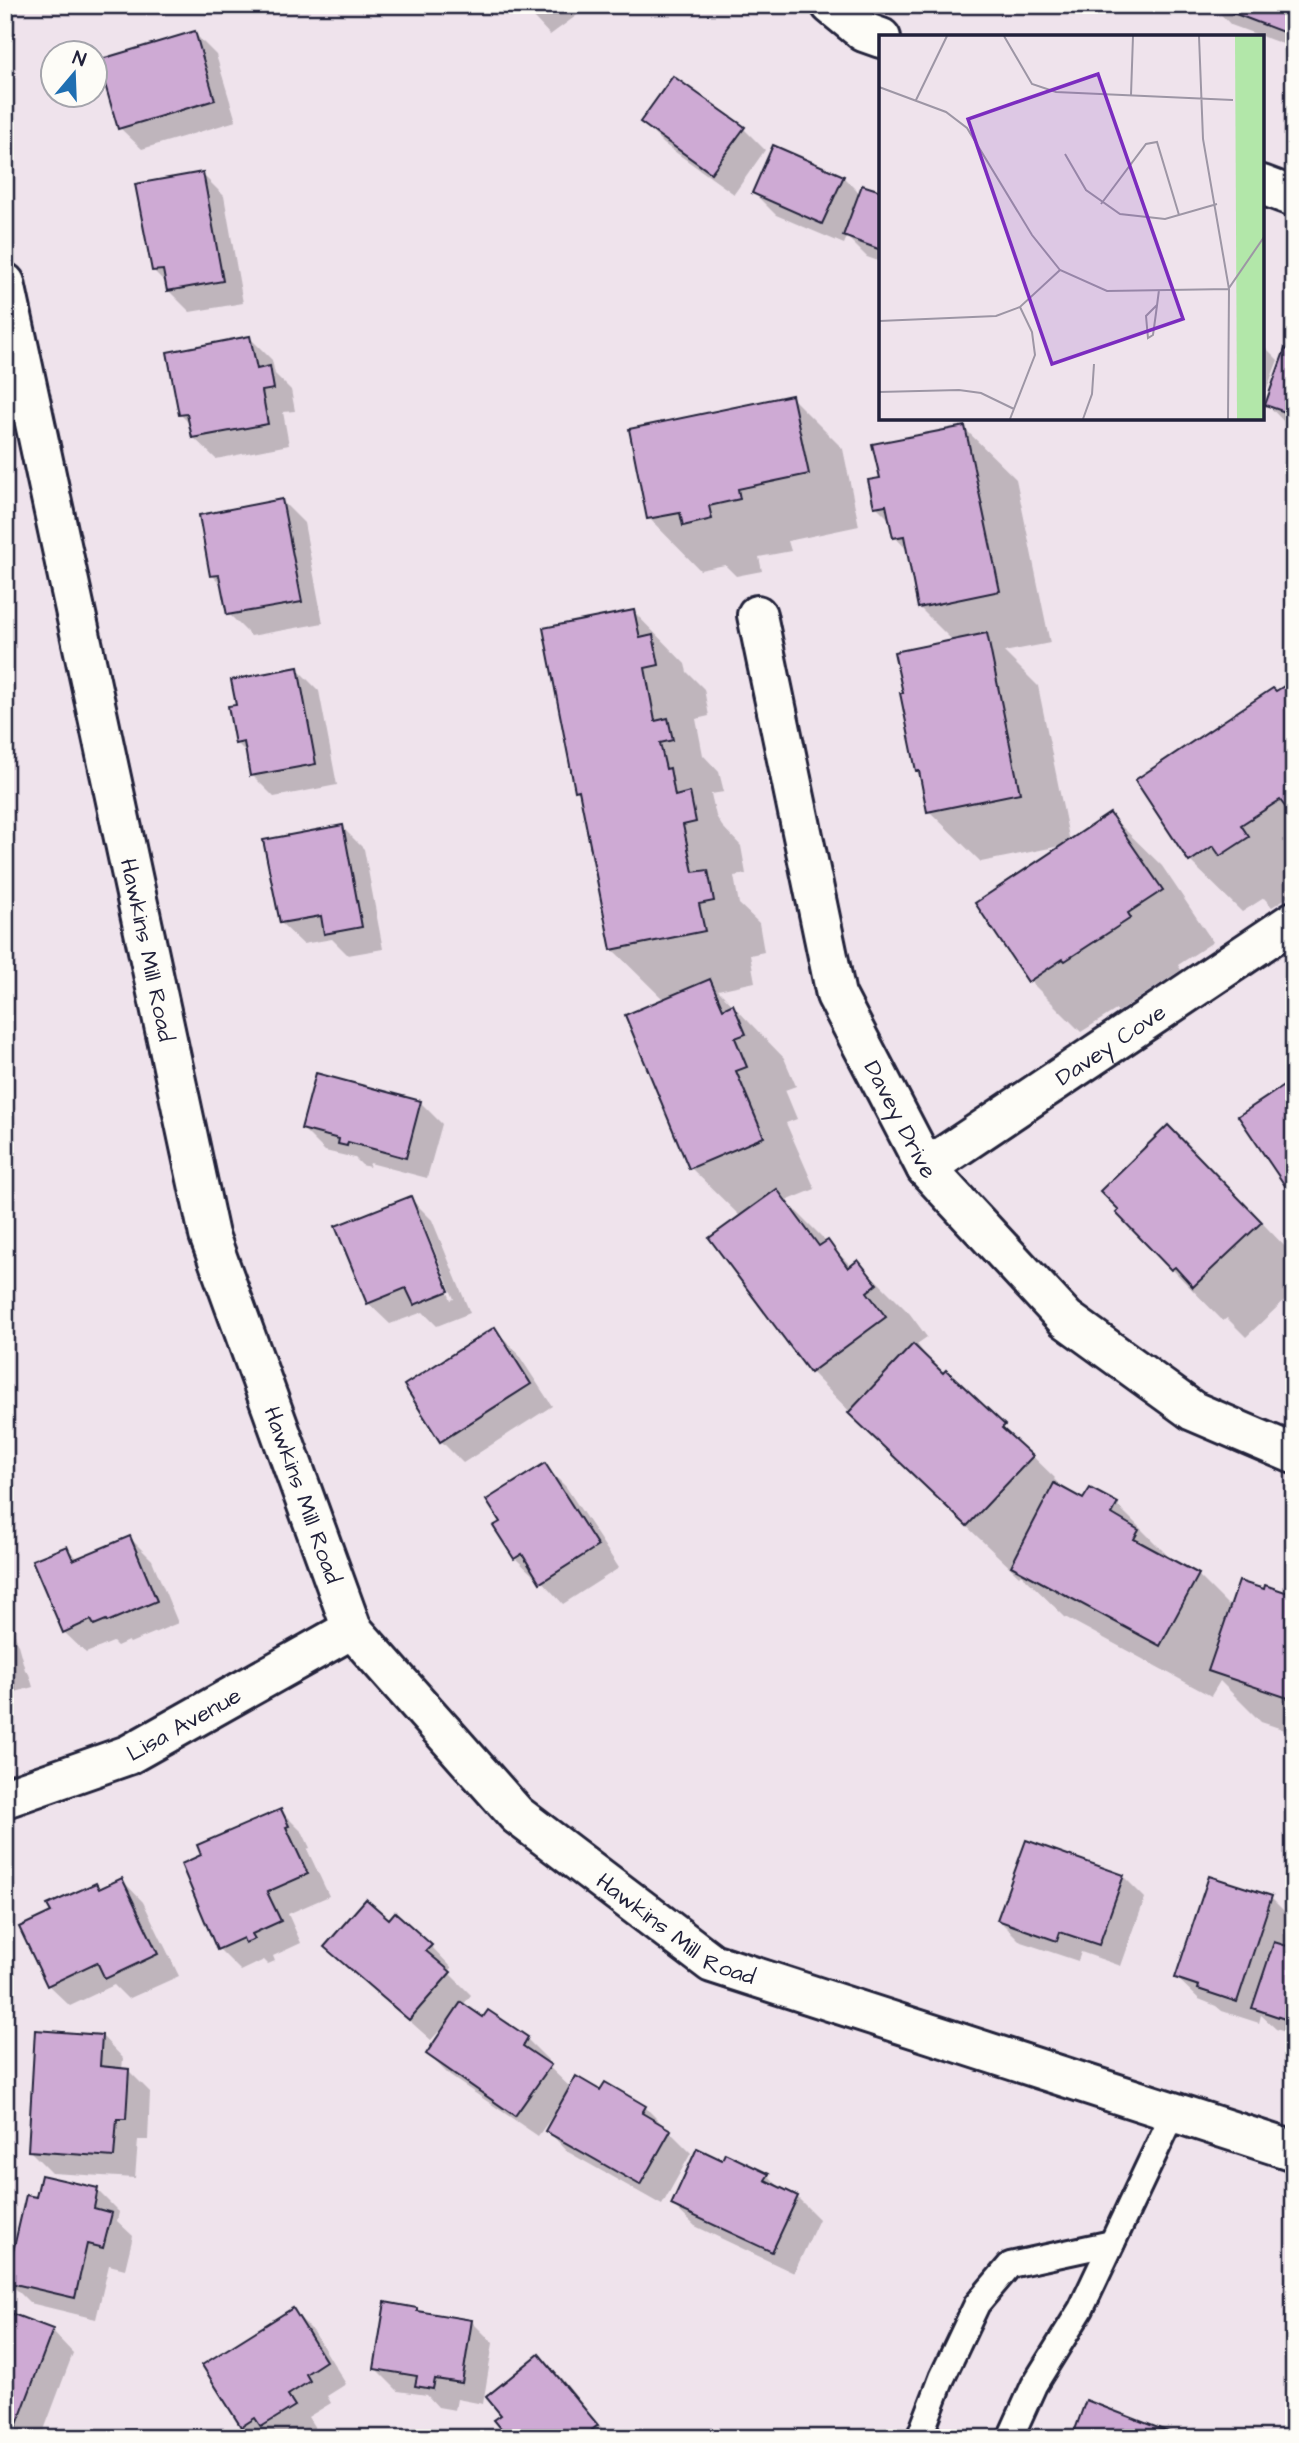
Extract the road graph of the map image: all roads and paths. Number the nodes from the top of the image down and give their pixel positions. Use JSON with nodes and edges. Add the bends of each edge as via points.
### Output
{"nodes":[{"id":1,"x":831,"y":5,"type":"edge"},
{"id":2,"x":879,"y":37,"type":"edge"},
{"id":3,"x":1264,"y":186,"type":"edge"},
{"id":4,"x":1294,"y":197,"type":"edge"},
{"id":5,"x":5,"y":283,"type":"edge"},
{"id":6,"x":757,"y":615,"type":"dead end"},
{"id":7,"x":1294,"y":921,"type":"edge"},
{"id":8,"x":926,"y":1168,"type":"junction"},
{"id":9,"x":1294,"y":1454,"type":"edge"},
{"id":10,"x":352,"y":1629,"type":"junction"},
{"id":11,"x":5,"y":1798,"type":"edge"},
{"id":12,"x":1174,"y":2112,"type":"junction"},
{"id":13,"x":1294,"y":2151,"type":"edge"},
{"id":14,"x":1112,"y":2244,"type":"junction"},
{"id":15,"x":919,"y":2438,"type":"edge"},
{"id":16,"x":1010,"y":2438,"type":"edge"}],
"edges":[{"from":1,"to":2,"type":"street","via":[[864,32]]},
{"from":3,"to":4,"type":"street"},
{"from":5,"to":10,"type":"street","name":"Hawkins Mill Road","via":[[209,1235]]},
{"from":6,"to":8,"type":"street","name":"Davey Drive","via":[[836,995]]},
{"from":7,"to":8,"type":"street","name":"Davey Cove"},
{"from":8,"to":9,"type":"street","name":"Davey Drive","via":[[1066,1320],[1193,1411]]},
{"from":10,"to":11,"type":"street","name":"Lisa Avenue","via":[[128,1755]]},
{"from":10,"to":12,"type":"street","name":"Hawkins Mill Road","via":[[517,1815],[712,1964]]},
{"from":12,"to":13,"type":"street","name":"Hawkins Mill Road"},
{"from":12,"to":14,"type":"lane"},
{"from":14,"to":15,"type":"lane","via":[[1010,2265],[977,2304]]},
{"from":14,"to":16,"type":"lane","via":[[1082,2309],[1034,2385]]}]}
